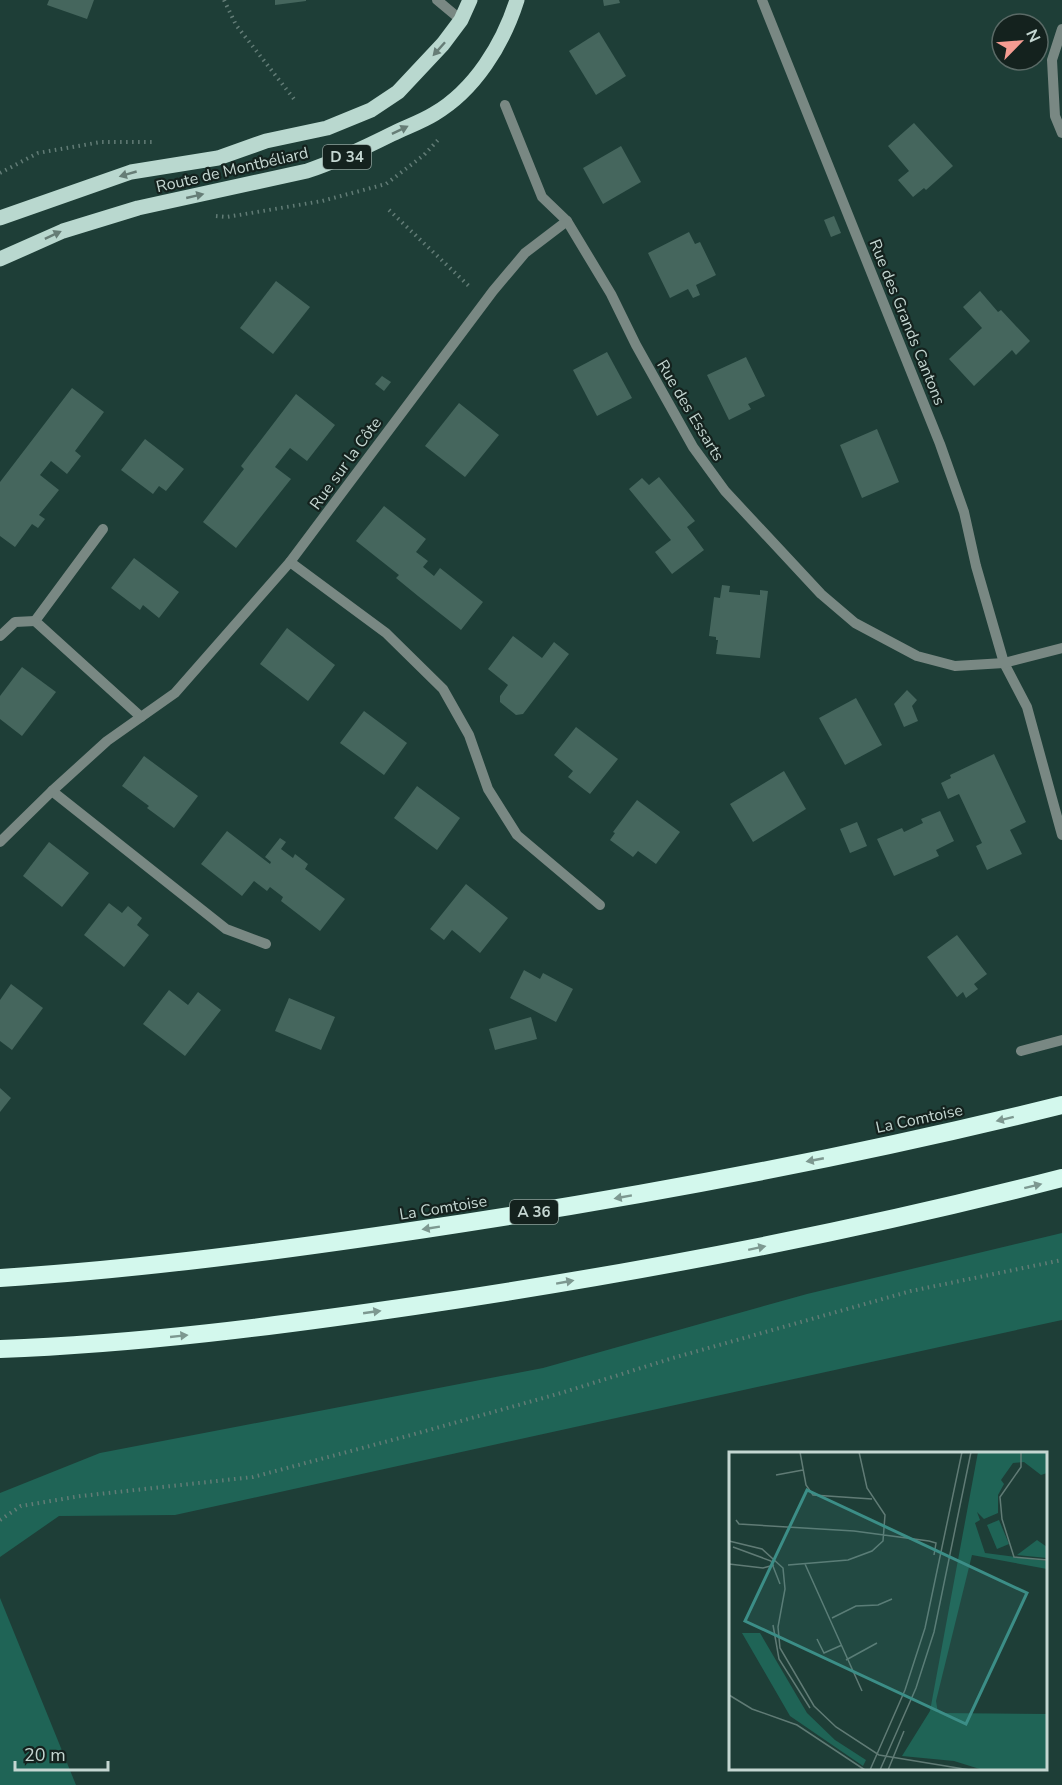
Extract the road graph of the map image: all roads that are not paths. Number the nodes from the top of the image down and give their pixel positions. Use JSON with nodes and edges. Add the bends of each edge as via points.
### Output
{"nodes":[{"id":1,"x":437,"y":0,"type":"edge"},
{"id":2,"x":470,"y":0,"type":"edge"},
{"id":3,"x":517,"y":0,"type":"edge"},
{"id":4,"x":762,"y":0,"type":"edge"},
{"id":5,"x":460,"y":20,"type":"junction"},
{"id":6,"x":1062,"y":29,"type":"edge"},
{"id":7,"x":505,"y":105,"type":"dead end"},
{"id":8,"x":1062,"y":133,"type":"edge"},
{"id":9,"x":0,"y":218,"type":"edge"},
{"id":10,"x":567,"y":221,"type":"junction"},
{"id":11,"x":0,"y":259,"type":"edge"},
{"id":12,"x":103,"y":529,"type":"dead end"},
{"id":13,"x":290,"y":562,"type":"junction"},
{"id":14,"x":34,"y":621,"type":"junction"},
{"id":15,"x":0,"y":636,"type":"edge"},
{"id":16,"x":1062,"y":648,"type":"edge"},
{"id":17,"x":1004,"y":663,"type":"junction"},
{"id":18,"x":141,"y":717,"type":"junction"},
{"id":19,"x":52,"y":791,"type":"junction"},
{"id":20,"x":1062,"y":835,"type":"edge"},
{"id":21,"x":0,"y":842,"type":"edge"},
{"id":22,"x":600,"y":905,"type":"dead end"},
{"id":23,"x":266,"y":944,"type":"dead end"},
{"id":24,"x":1062,"y":1040,"type":"edge"},
{"id":25,"x":1021,"y":1051,"type":"dead end"},
{"id":26,"x":1062,"y":1105,"type":"edge"},
{"id":27,"x":1062,"y":1178,"type":"edge"},
{"id":28,"x":0,"y":1278,"type":"edge"},
{"id":29,"x":84,"y":1346,"type":"junction"},
{"id":30,"x":0,"y":1349,"type":"edge"},
{"id":31,"x":0,"y":1361,"type":"edge"}],
"edges":[{"from":1,"to":5,"type":"street"},
{"from":2,"to":5,"type":"main road","name":"Route de Montbéliard","number":"D 34"},
{"from":11,"to":3,"type":"main road","name":"Route de Montbéliard","number":"D 34","one_way":true,"via":[[63,231],[138,208],[334,162],[434,114],[472,83],[509,25]]},
{"from":4,"to":17,"type":"street","name":"Rue des Grands Cantons","via":[[940,444],[964,512]]},
{"from":5,"to":9,"type":"main road","name":"Route de Montbéliard","number":"D 34","one_way":true,"via":[[399,92],[371,110],[327,128],[266,141],[218,158],[131,172]]},
{"from":6,"to":8,"type":"street","via":[[1052,60],[1055,116]]},
{"from":7,"to":10,"type":"street","name":"Rue des Essarts","via":[[542,197]]},
{"from":10,"to":13,"type":"street","name":"Rue sur la Côte","via":[[525,253],[485,300]]},
{"from":10,"to":17,"type":"street","name":"Rue des Essarts","via":[[693,447],[725,491],[821,594],[855,623],[917,656],[955,666]]},
{"from":12,"to":14,"type":"street"},
{"from":13,"to":18,"type":"street","name":"Rue sur la Côte","via":[[175,693]]},
{"from":13,"to":22,"type":"street","via":[[387,633],[443,689],[469,735],[488,789],[517,835]]},
{"from":14,"to":15,"type":"street","via":[[15,622]]},
{"from":14,"to":18,"type":"street"},
{"from":16,"to":17,"type":"street","name":"Rue des Essarts"},
{"from":17,"to":20,"type":"street","name":"Rue des Grands Cantons","via":[[1027,707]]},
{"from":18,"to":19,"type":"street","name":"Rue sur la Côte","via":[[107,741]]},
{"from":19,"to":21,"type":"street","name":"Rue sur la Côte"},
{"from":19,"to":23,"type":"street","via":[[226,929]]},
{"from":24,"to":25,"type":"street"},
{"from":26,"to":28,"type":"highway","name":"La Comtoise","number":"A 36","one_way":true,"via":[[755,1172],[512,1216],[273,1251]]},
{"from":29,"to":27,"type":"highway","one_way":true,"via":[[294,1323],[502,1293],[788,1241]]},
{"from":29,"to":30,"type":"highway"},
{"from":29,"to":31,"type":"highway"}]}
